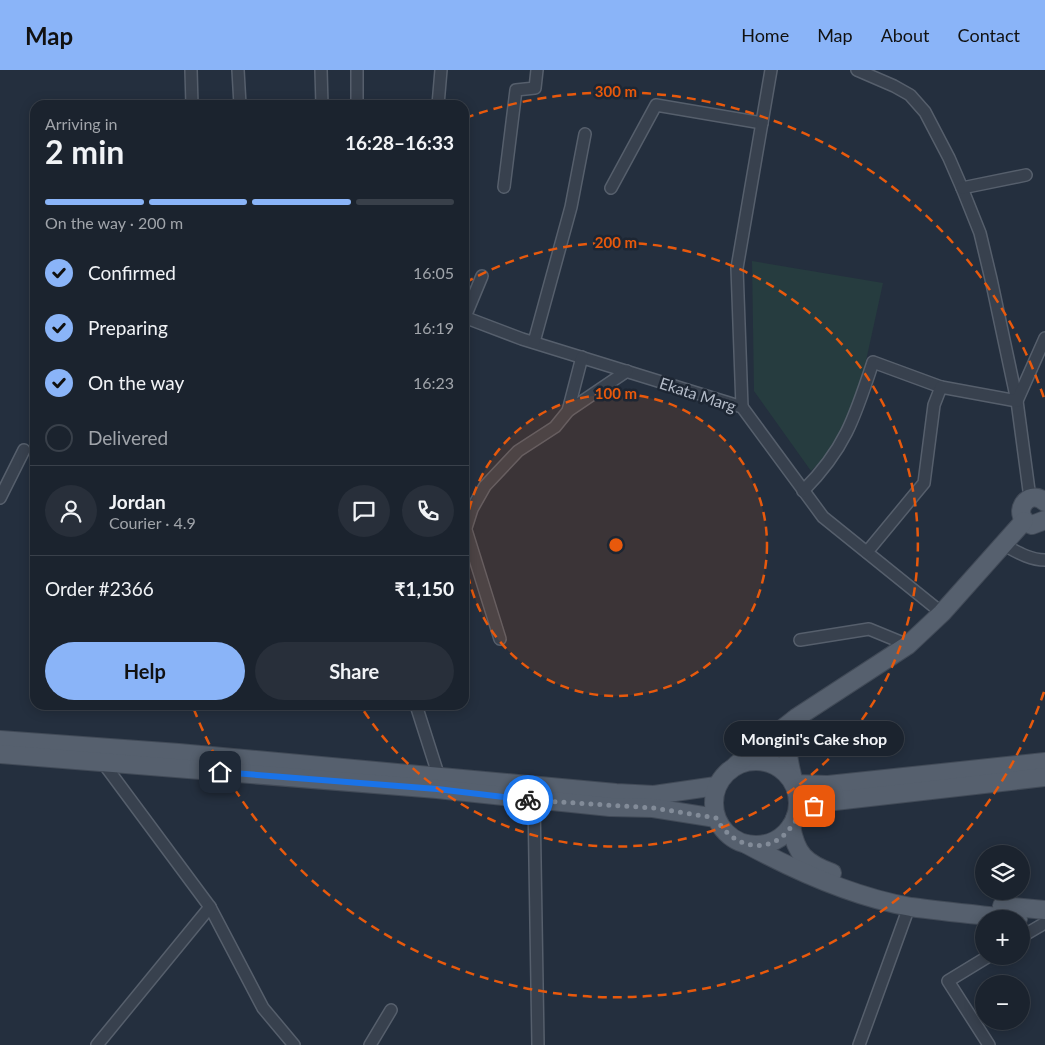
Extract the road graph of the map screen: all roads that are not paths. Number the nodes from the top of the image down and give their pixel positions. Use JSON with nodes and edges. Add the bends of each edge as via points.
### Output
{"nodes":[{"id":1,"x":191,"y":70,"type":"edge"},
{"id":2,"x":238,"y":70,"type":"edge"},
{"id":3,"x":321,"y":70,"type":"edge"},
{"id":4,"x":358,"y":70,"type":"edge"},
{"id":5,"x":442,"y":70,"type":"edge"},
{"id":6,"x":537,"y":70,"type":"edge"},
{"id":7,"x":771,"y":70,"type":"edge"},
{"id":8,"x":857,"y":70,"type":"edge"},
{"id":9,"x":192,"y":100,"type":"edge"},
{"id":10,"x":240,"y":100,"type":"edge"},
{"id":11,"x":322,"y":100,"type":"edge"},
{"id":12,"x":357,"y":100,"type":"edge"},
{"id":13,"x":439,"y":100,"type":"edge"},
{"id":14,"x":762,"y":123,"type":"junction"},
{"id":15,"x":585,"y":134,"type":"dead end"},
{"id":16,"x":1026,"y":175,"type":"dead end"},
{"id":17,"x":504,"y":187,"type":"dead end"},
{"id":18,"x":611,"y":188,"type":"dead end"},
{"id":19,"x":962,"y":188,"type":"junction"},
{"id":20,"x":482,"y":276,"type":"dead end"},
{"id":21,"x":469,"y":306,"type":"edge"},
{"id":22,"x":469,"y":319,"type":"edge"},
{"id":23,"x":1045,"y":338,"type":"edge"},
{"id":24,"x":534,"y":342,"type":"junction"},
{"id":25,"x":582,"y":357,"type":"junction"},
{"id":26,"x":627,"y":371,"type":"junction"},
{"id":27,"x":941,"y":387,"type":"junction"},
{"id":28,"x":1017,"y":401,"type":"junction"},
{"id":29,"x":742,"y":407,"type":"junction"},
{"id":30,"x":568,"y":411,"type":"junction"},
{"id":31,"x":24,"y":450,"type":"dead end"},
{"id":32,"x":804,"y":491,"type":"junction"},
{"id":33,"x":0,"y":498,"type":"edge"},
{"id":34,"x":1041,"y":500,"type":"edge"},
{"id":35,"x":469,"y":519,"type":"edge"},
{"id":36,"x":1045,"y":520,"type":"edge"},
{"id":37,"x":1024,"y":521,"type":"junction"},
{"id":38,"x":469,"y":544,"type":"edge"},
{"id":39,"x":1004,"y":545,"type":"junction"},
{"id":40,"x":867,"y":552,"type":"junction"},
{"id":41,"x":1045,"y":560,"type":"edge"},
{"id":42,"x":942,"y":614,"type":"junction"},
{"id":43,"x":500,"y":639,"type":"dead end"},
{"id":44,"x":800,"y":640,"type":"dead end"},
{"id":45,"x":908,"y":645,"type":"junction"},
{"id":46,"x":418,"y":710,"type":"edge"},
{"id":47,"x":796,"y":718,"type":"junction"},
{"id":48,"x":0,"y":740,"type":"edge"},
{"id":49,"x":0,"y":754,"type":"edge"},
{"id":50,"x":101,"y":755,"type":"junction"},
{"id":51,"x":1045,"y":762,"type":"edge"},
{"id":52,"x":736,"y":765,"type":"junction"},
{"id":53,"x":439,"y":777,"type":"junction"},
{"id":54,"x":1045,"y":777,"type":"edge"},
{"id":55,"x":794,"y":784,"type":"junction"},
{"id":56,"x":716,"y":786,"type":"junction"},
{"id":57,"x":534,"y":800,"type":"junction"},
{"id":58,"x":716,"y":818,"type":"junction"},
{"id":59,"x":793,"y":822,"type":"junction"},
{"id":60,"x":746,"y":844,"type":"junction"},
{"id":61,"x":210,"y":906,"type":"junction"},
{"id":62,"x":910,"y":906,"type":"junction"},
{"id":63,"x":1045,"y":910,"type":"edge"},
{"id":64,"x":975,"y":914,"type":"edge"},
{"id":65,"x":1030,"y":920,"type":"edge"},
{"id":66,"x":1045,"y":922,"type":"edge"},
{"id":67,"x":1030,"y":931,"type":"edge"},
{"id":68,"x":975,"y":965,"type":"edge"},
{"id":69,"x":391,"y":1010,"type":"dead end"},
{"id":70,"x":97,"y":1045,"type":"edge"},
{"id":71,"x":294,"y":1045,"type":"edge"},
{"id":72,"x":370,"y":1045,"type":"edge"},
{"id":73,"x":538,"y":1045,"type":"edge"},
{"id":74,"x":858,"y":1045,"type":"edge"},
{"id":75,"x":989,"y":1045,"type":"edge"}],
"edges":[{"from":1,"to":9,"type":"street"},
{"from":2,"to":10,"type":"street"},
{"from":3,"to":11,"type":"street"},
{"from":4,"to":12,"type":"street"},
{"from":5,"to":13,"type":"street"},
{"from":6,"to":17,"type":"street","via":[[535,88],[516,90]]},
{"from":7,"to":14,"type":"street"},
{"from":8,"to":19,"type":"street","via":[[894,86],[910,96],[925,112]]},
{"from":14,"to":18,"type":"street","via":[[656,105]]},
{"from":14,"to":29,"type":"street","via":[[737,268]]},
{"from":15,"to":24,"type":"street","via":[[571,207]]},
{"from":16,"to":19,"type":"street"},
{"from":19,"to":28,"type":"street","via":[[980,233]]},
{"from":20,"to":21,"type":"street"},
{"from":22,"to":24,"type":"street","name":"Ekata Marg"},
{"from":23,"to":28,"type":"street"},
{"from":24,"to":25,"type":"street","name":"Ekata Marg"},
{"from":25,"to":26,"type":"street","name":"Ekata Marg"},
{"from":25,"to":30,"type":"street"},
{"from":26,"to":29,"type":"street","name":"Ekata Marg"},
{"from":26,"to":30,"type":"street"},
{"from":27,"to":28,"type":"street"},
{"from":27,"to":32,"type":"street","via":[[873,362],[843,443],[826,468]]},
{"from":27,"to":40,"type":"street","via":[[934,405],[924,483]]},
{"from":28,"to":34,"type":"street"},
{"from":29,"to":32,"type":"street","name":"Ekata Marg"},
{"from":30,"to":35,"type":"street","via":[[555,427],[518,451],[485,486]]},
{"from":31,"to":33,"type":"street"},
{"from":32,"to":40,"type":"street","name":"Ekata Marg","via":[[823,517]]},
{"from":34,"to":37,"type":"main road","via":[[1021,508]]},
{"from":36,"to":37,"type":"main road","via":[[1037,525]]},
{"from":37,"to":39,"type":"main road"},
{"from":38,"to":43,"type":"street"},
{"from":39,"to":41,"type":"street","via":[[1024,556]]},
{"from":39,"to":42,"type":"main road"},
{"from":40,"to":42,"type":"street","name":"Ekata Marg"},
{"from":42,"to":45,"type":"main road"},
{"from":44,"to":45,"type":"street","via":[[869,628]]},
{"from":45,"to":47,"type":"main road"},
{"from":46,"to":53,"type":"street"},
{"from":47,"to":52,"type":"main road"},
{"from":47,"to":55,"type":"main road","via":[[787,743]]},
{"from":48,"to":50,"type":"main road"},
{"from":49,"to":50,"type":"main road"},
{"from":50,"to":53,"type":"main road"},
{"from":50,"to":57,"type":"main road"},
{"from":50,"to":61,"type":"street"},
{"from":51,"to":55,"type":"main road","via":[[828,785]]},
{"from":52,"to":55,"type":"main road","via":[[749,761],[776,765]]},
{"from":52,"to":56,"type":"main road"},
{"from":53,"to":56,"type":"main road","via":[[654,795]]},
{"from":54,"to":59,"type":"main road","via":[[826,802],[803,812]]},
{"from":55,"to":59,"type":"main road","via":[[799,807]]},
{"from":56,"to":58,"type":"main road","via":[[713,803]]},
{"from":57,"to":58,"type":"main road","via":[[654,808]]},
{"from":57,"to":73,"type":"street"},
{"from":58,"to":60,"type":"main road","via":[[727,834]]},
{"from":59,"to":60,"type":"main road","via":[[782,836],[771,842]]},
{"from":59,"to":63,"type":"main road","via":[[794,844],[801,856],[822,869],[853,880],[923,897]]},
{"from":60,"to":62,"type":"main road","via":[[819,879]]},
{"from":61,"to":70,"type":"street"},
{"from":61,"to":71,"type":"street","via":[[263,1008]]},
{"from":62,"to":64,"type":"main road"},
{"from":62,"to":74,"type":"street"},
{"from":65,"to":66,"type":"main road"},
{"from":66,"to":67,"type":"street"},
{"from":68,"to":75,"type":"street","via":[[948,981]]},
{"from":69,"to":72,"type":"street"}]}
